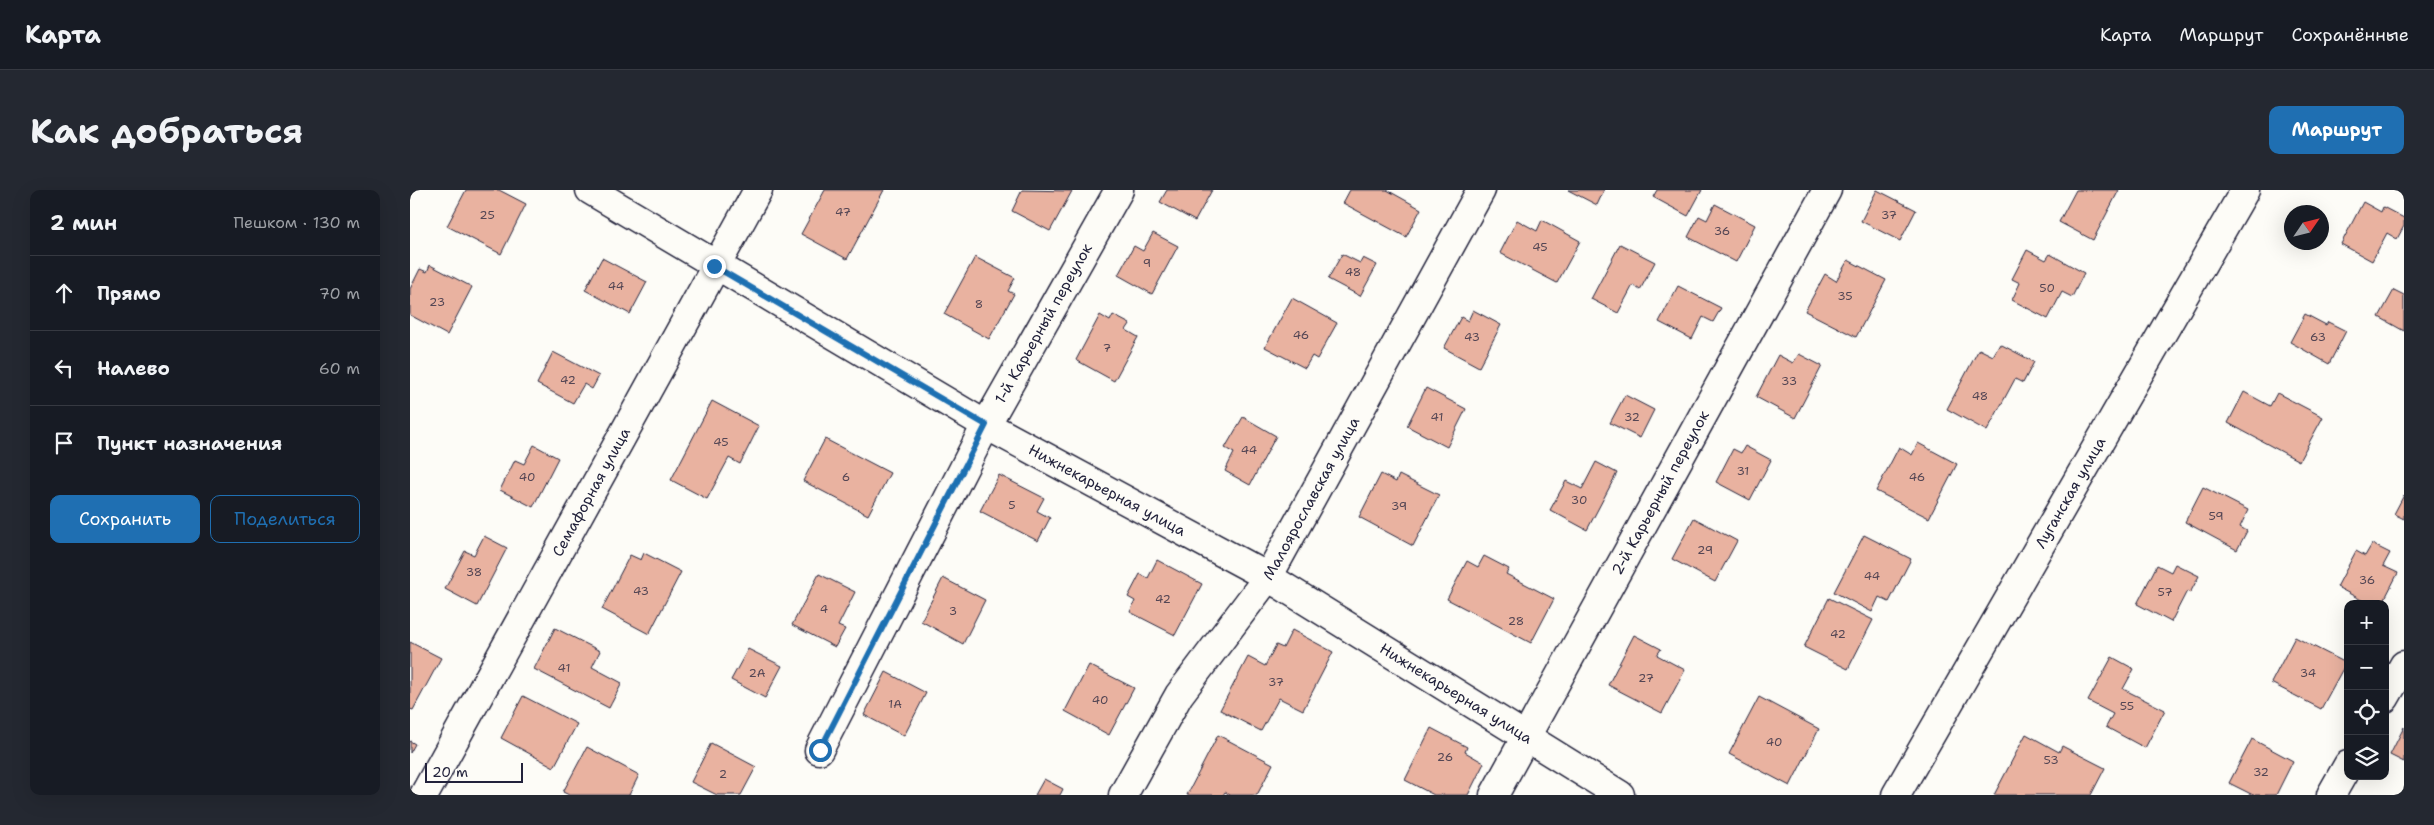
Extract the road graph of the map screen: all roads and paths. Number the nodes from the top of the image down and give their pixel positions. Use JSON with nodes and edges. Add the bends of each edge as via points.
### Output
{"nodes":[{"id":1,"x":590,"y":190,"type":"edge"},
{"id":2,"x":758,"y":190,"type":"edge"},
{"id":3,"x":1119,"y":190,"type":"edge"},
{"id":4,"x":1481,"y":190,"type":"edge"},
{"id":5,"x":1827,"y":190,"type":"edge"},
{"id":6,"x":2245,"y":190,"type":"edge"},
{"id":7,"x":714,"y":266,"type":"junction"},
{"id":8,"x":986,"y":425,"type":"junction"},
{"id":9,"x":1268,"y":576,"type":"junction"},
{"id":10,"x":2404,"y":665,"type":"edge"},
{"id":11,"x":2389,"y":691,"type":"edge"},
{"id":12,"x":1526,"y":737,"type":"junction"},
{"id":13,"x":820,"y":750,"type":"dead end"},
{"id":14,"x":2344,"y":772,"type":"edge"},
{"id":15,"x":424,"y":795,"type":"edge"},
{"id":16,"x":1123,"y":795,"type":"edge"},
{"id":17,"x":1494,"y":795,"type":"edge"},
{"id":18,"x":1620,"y":795,"type":"edge"},
{"id":19,"x":1896,"y":795,"type":"edge"},
{"id":20,"x":2331,"y":795,"type":"edge"}],
"edges":[{"from":1,"to":7,"type":"street","name":"Нижнекарьерная улица"},
{"from":2,"to":7,"type":"street","name":"Семафорная улица"},
{"from":3,"to":8,"type":"street","name":"1-й Карьерный переулок"},
{"from":4,"to":9,"type":"street","name":"Малоярославская улица"},
{"from":5,"to":12,"type":"street","name":"2-й Карьерный переулок"},
{"from":6,"to":19,"type":"street","name":"Луганская улица"},
{"from":7,"to":8,"type":"street","name":"Нижнекарьерная улица"},
{"from":7,"to":15,"type":"street","name":"Семафорная улица"},
{"from":8,"to":9,"type":"street","name":"Нижнекарьерная улица"},
{"from":8,"to":13,"type":"street","name":"1-й Карьерный переулок"},
{"from":9,"to":12,"type":"street","name":"Нижнекарьерная улица"},
{"from":9,"to":16,"type":"street","name":"Малоярославская улица","via":[[1179,695]]},
{"from":10,"to":11,"type":"street"},
{"from":12,"to":17,"type":"street","name":"2-й Карьерный переулок"},
{"from":12,"to":18,"type":"street","name":"Нижнекарьерная улица"},
{"from":14,"to":20,"type":"street"}]}
